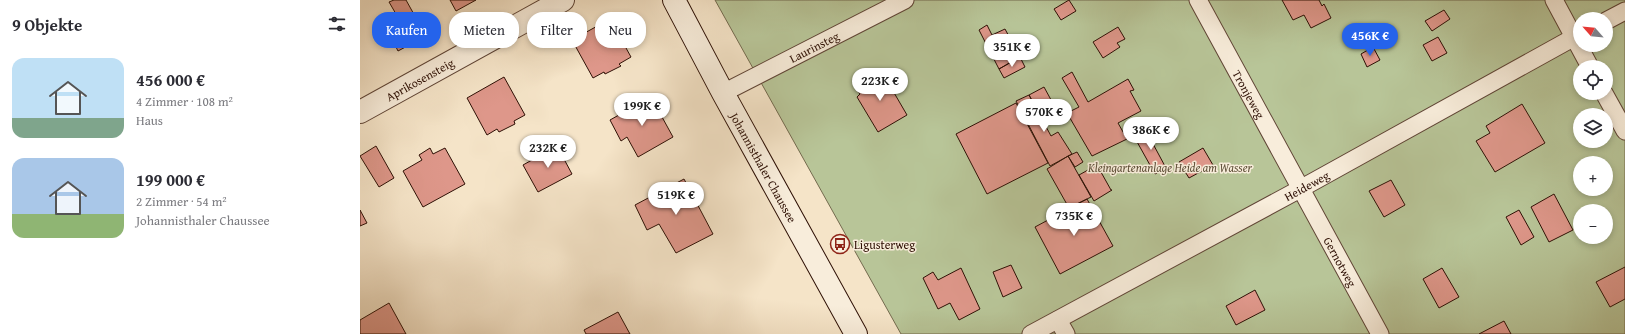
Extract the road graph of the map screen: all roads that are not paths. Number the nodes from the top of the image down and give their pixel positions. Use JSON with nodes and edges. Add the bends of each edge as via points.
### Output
{"nodes":[{"id":1,"x":564,"y":0,"type":"edge"},
{"id":2,"x":674,"y":0,"type":"edge"},
{"id":3,"x":905,"y":0,"type":"edge"},
{"id":4,"x":1198,"y":0,"type":"edge"},
{"id":5,"x":1554,"y":0,"type":"edge"},
{"id":6,"x":1625,"y":11,"type":"edge"},
{"id":7,"x":1613,"y":17,"type":"edge"},
{"id":8,"x":1573,"y":30,"type":"edge"},
{"id":9,"x":1573,"y":38,"type":"edge"},
{"id":10,"x":723,"y":93,"type":"junction"},
{"id":11,"x":1608,"y":100,"type":"edge"},
{"id":12,"x":360,"y":112,"type":"edge"},
{"id":13,"x":1625,"y":132,"type":"edge"},
{"id":14,"x":1300,"y":189,"type":"junction"},
{"id":15,"x":1062,"y":327,"type":"edge"},
{"id":16,"x":856,"y":334,"type":"edge"},
{"id":17,"x":1030,"y":334,"type":"edge"},
{"id":18,"x":1380,"y":334,"type":"edge"}],
"edges":[{"from":1,"to":12,"type":"street","name":"Aprikosensteig"},
{"from":2,"to":10,"type":"street","name":"Johannisthaler Chaussee"},
{"from":3,"to":10,"type":"lane","name":"Laurinsteg"},
{"from":4,"to":14,"type":"lane","name":"Tronjeweg"},
{"from":5,"to":8,"type":"lane"},
{"from":6,"to":7,"type":"lane"},
{"from":9,"to":14,"type":"lane","name":"Heideweg"},
{"from":10,"to":16,"type":"street","name":"Johannisthaler Chaussee"},
{"from":11,"to":13,"type":"lane"},
{"from":14,"to":15,"type":"lane","name":"Heideweg"},
{"from":14,"to":18,"type":"lane","name":"Gernotweg"},
{"from":15,"to":17,"type":"lane","name":"Heideweg"}]}
